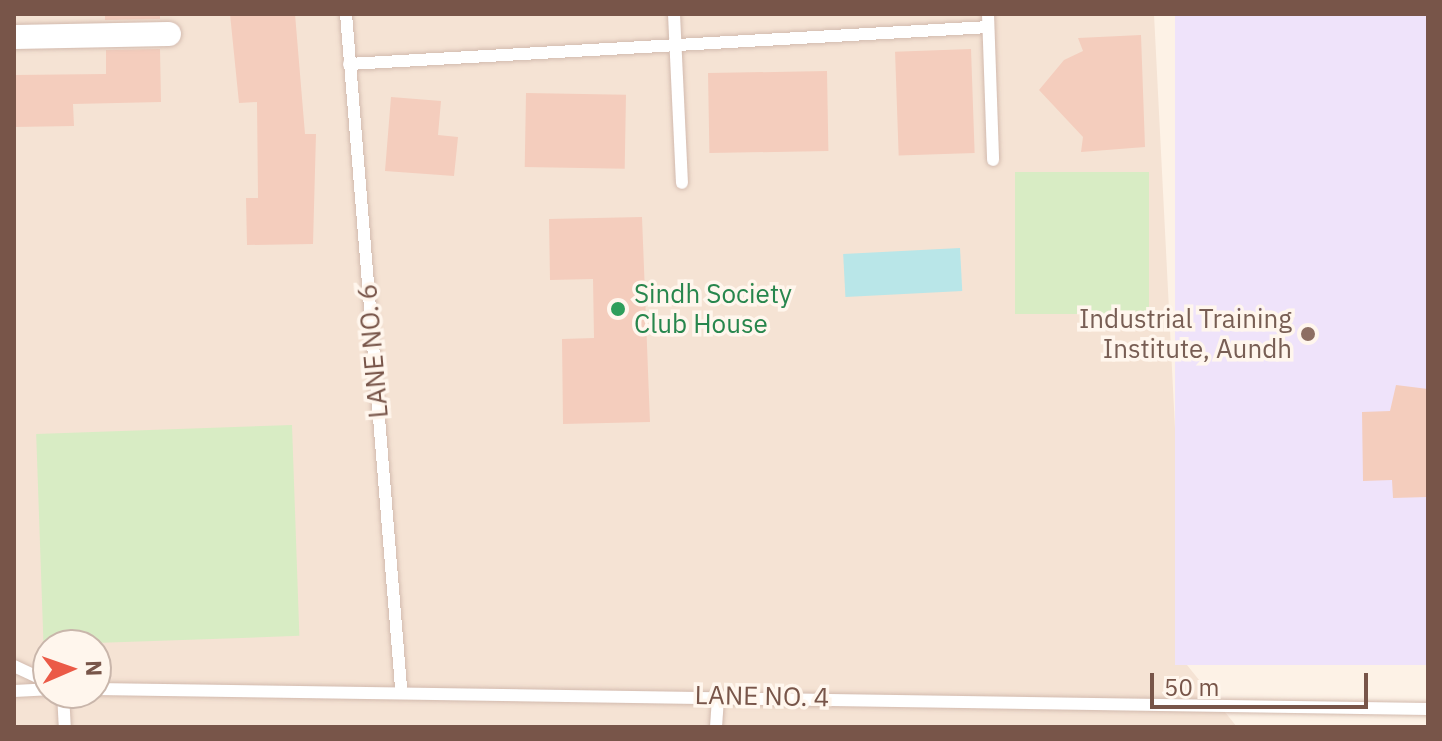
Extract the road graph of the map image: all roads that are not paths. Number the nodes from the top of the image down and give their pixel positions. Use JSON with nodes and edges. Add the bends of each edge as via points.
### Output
{"nodes":[{"id":1,"x":346,"y":14,"type":"edge"},
{"id":2,"x":674,"y":14,"type":"edge"},
{"id":3,"x":988,"y":20,"type":"edge"},
{"id":4,"x":169,"y":34,"type":"dead end"},
{"id":5,"x":14,"y":37,"type":"edge"},
{"id":6,"x":675,"y":44,"type":"junction"},
{"id":7,"x":349,"y":64,"type":"junction"},
{"id":8,"x":993,"y":160,"type":"dead end"},
{"id":9,"x":682,"y":183,"type":"dead end"},
{"id":10,"x":401,"y":688,"type":"junction"},
{"id":11,"x":112,"y":689,"type":"edge"},
{"id":12,"x":718,"y":695,"type":"junction"},
{"id":13,"x":1428,"y":709,"type":"edge"},
{"id":14,"x":716,"y":727,"type":"edge"}],
"edges":[{"from":1,"to":7,"type":"lane","name":"LANE NO. 6"},
{"from":2,"to":6,"type":"lane"},
{"from":3,"to":6,"type":"lane"},
{"from":3,"to":8,"type":"lane"},
{"from":4,"to":5,"type":"street"},
{"from":6,"to":7,"type":"lane"},
{"from":6,"to":9,"type":"lane"},
{"from":7,"to":10,"type":"lane","name":"LANE NO. 6"},
{"from":10,"to":11,"type":"lane","name":"LANE NO. 4"},
{"from":10,"to":12,"type":"lane","name":"LANE NO. 4"},
{"from":12,"to":13,"type":"lane","name":"LANE NO. 4"},
{"from":12,"to":14,"type":"lane"}]}
